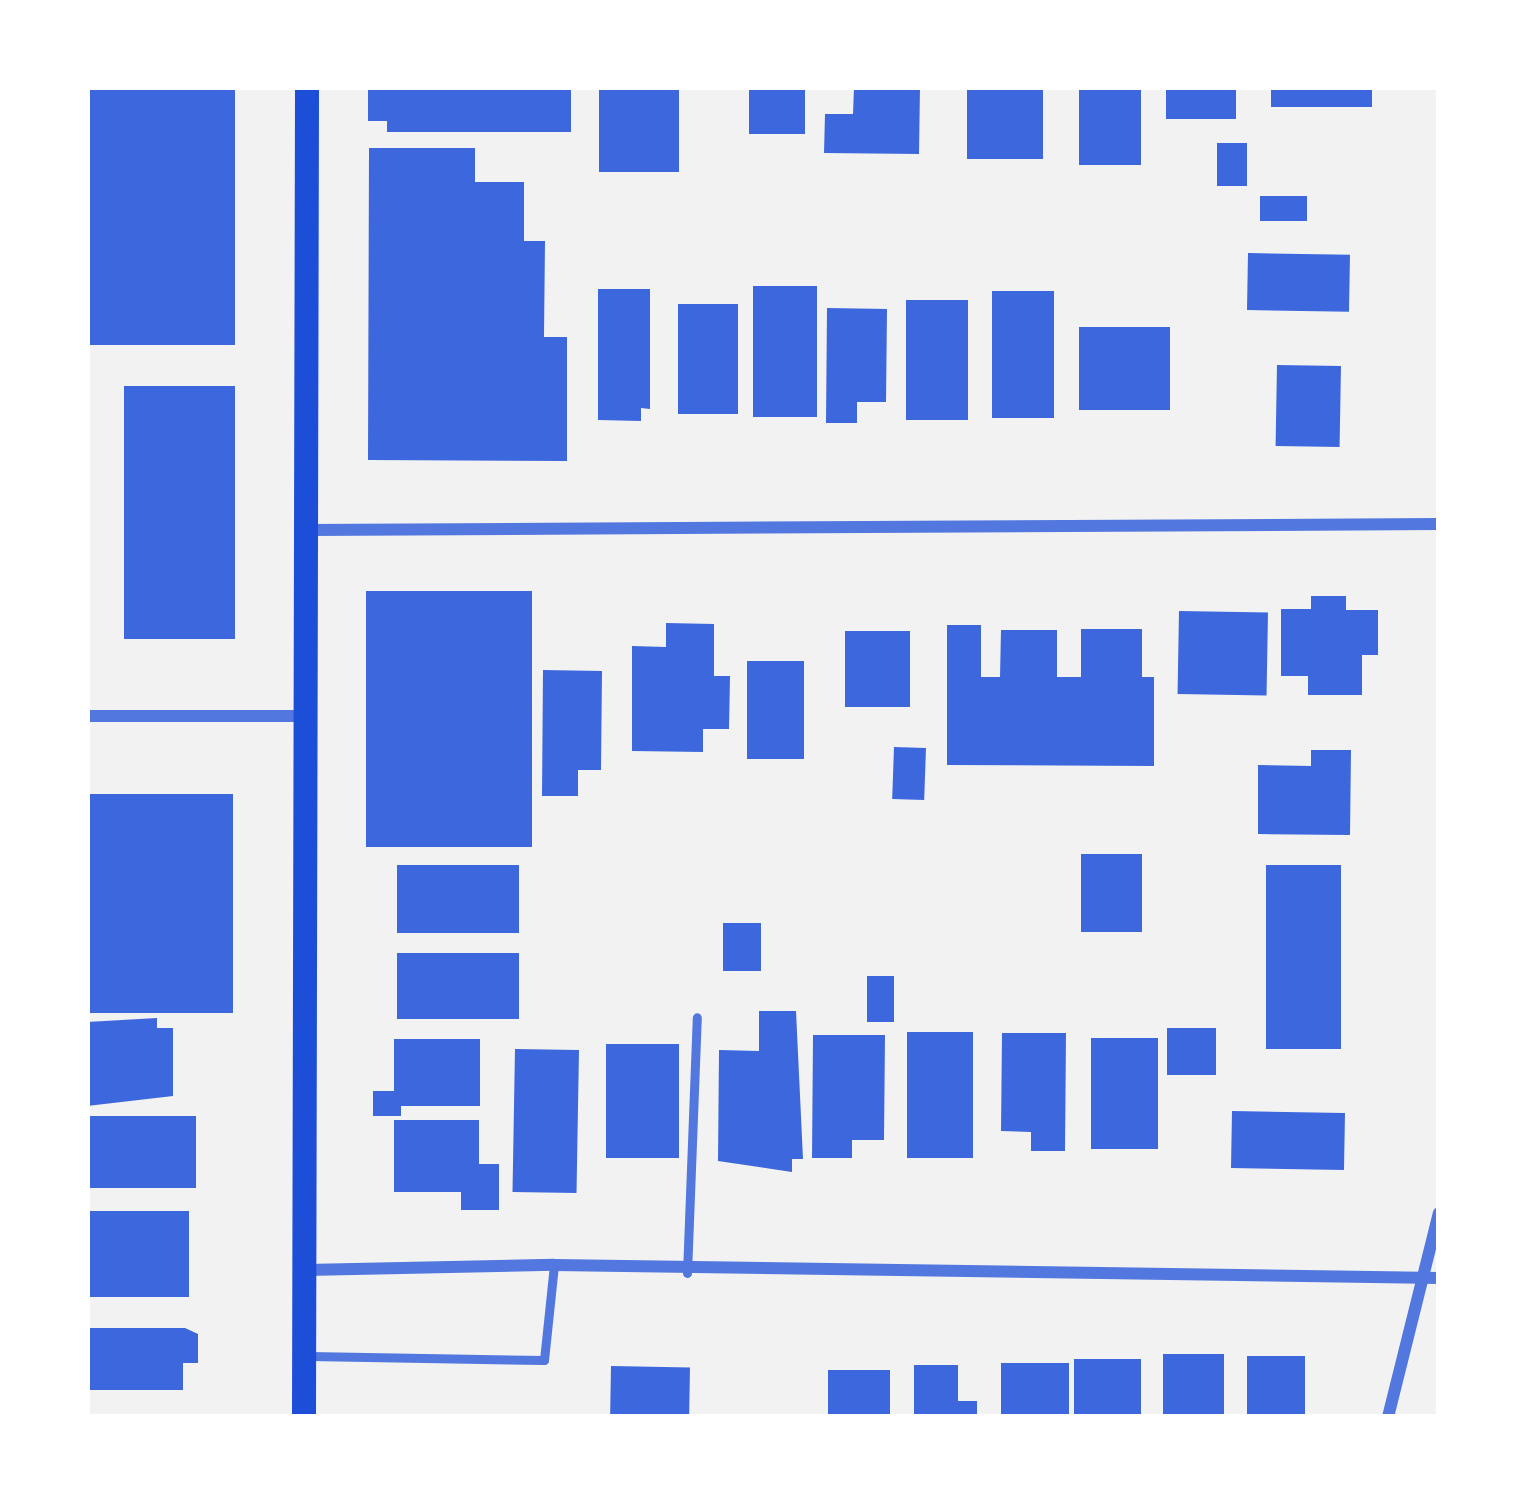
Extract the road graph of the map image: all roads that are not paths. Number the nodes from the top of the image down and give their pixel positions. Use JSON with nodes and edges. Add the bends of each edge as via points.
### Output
{"nodes":[{"id":1,"x":307,"y":87,"type":"edge"},
{"id":2,"x":1439,"y":524,"type":"edge"},
{"id":3,"x":307,"y":530,"type":"junction"},
{"id":4,"x":87,"y":716,"type":"edge"},
{"id":5,"x":304,"y":716,"type":"junction"},
{"id":6,"x":697,"y":1017,"type":"dead end"},
{"id":7,"x":1439,"y":1214,"type":"edge"},
{"id":8,"x":554,"y":1265,"type":"junction"},
{"id":9,"x":304,"y":1270,"type":"junction"},
{"id":10,"x":687,"y":1273,"type":"junction"},
{"id":11,"x":1433,"y":1278,"type":"edge"},
{"id":12,"x":304,"y":1356,"type":"junction"},
{"id":13,"x":304,"y":1417,"type":"edge"},
{"id":14,"x":1388,"y":1417,"type":"edge"}],
"edges":[{"from":1,"to":3,"type":"main road"},
{"from":2,"to":3,"type":"street"},
{"from":3,"to":5,"type":"main road"},
{"from":4,"to":5,"type":"street"},
{"from":5,"to":9,"type":"main road"},
{"from":6,"to":10,"type":"lane"},
{"from":7,"to":11,"type":"street"},
{"from":8,"to":9,"type":"street"},
{"from":8,"to":10,"type":"street"},
{"from":8,"to":12,"type":"lane","via":[[544,1360]]},
{"from":9,"to":12,"type":"main road"},
{"from":10,"to":11,"type":"street"},
{"from":11,"to":14,"type":"street"},
{"from":12,"to":13,"type":"main road"}]}
